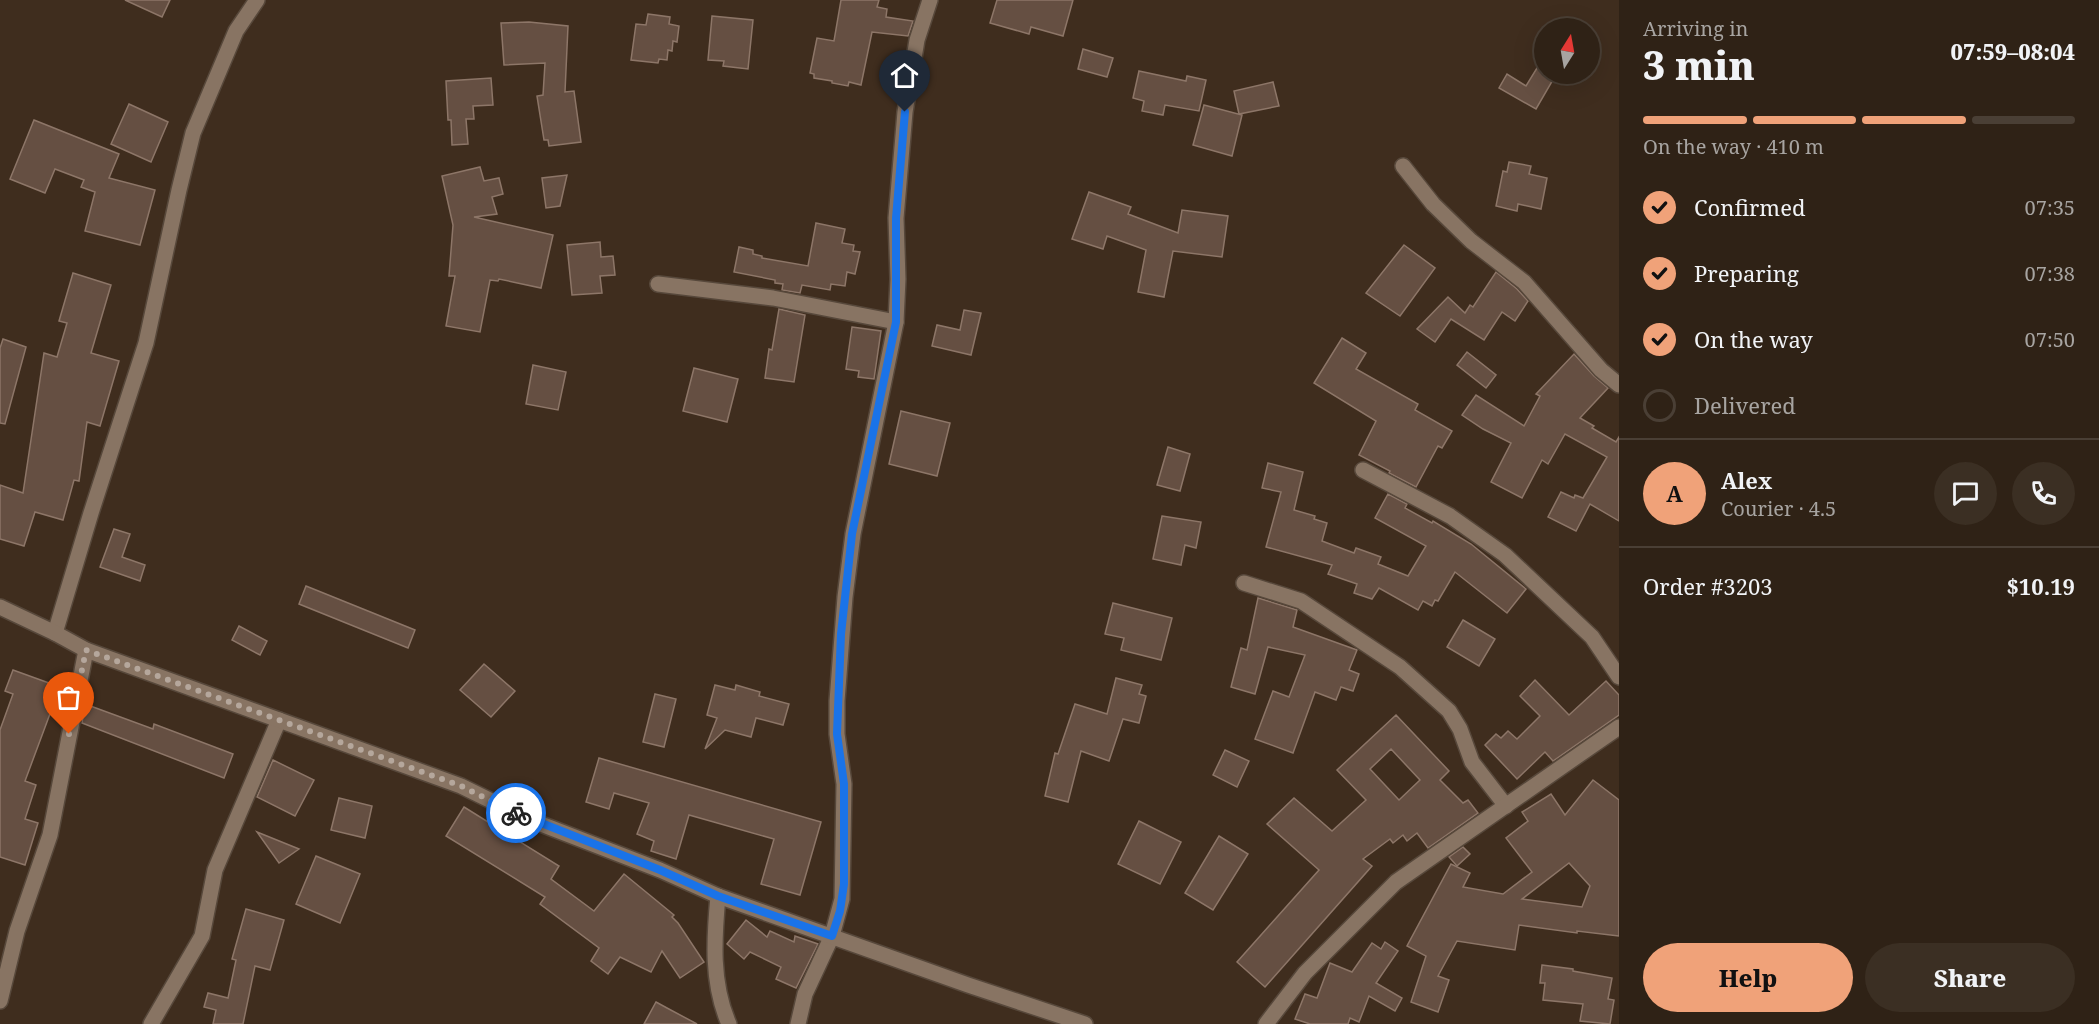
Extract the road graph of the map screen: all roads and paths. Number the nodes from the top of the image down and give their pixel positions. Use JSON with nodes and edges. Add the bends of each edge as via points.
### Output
{"nodes":[{"id":1,"x":257,"y":0,"type":"edge"},
{"id":2,"x":930,"y":0,"type":"edge"},
{"id":3,"x":1403,"y":166,"type":"dead end"},
{"id":4,"x":658,"y":284,"type":"dead end"},
{"id":5,"x":896,"y":322,"type":"junction"},
{"id":6,"x":1619,"y":385,"type":"edge"},
{"id":7,"x":1363,"y":470,"type":"dead end"},
{"id":8,"x":1244,"y":583,"type":"dead end"},
{"id":9,"x":0,"y":607,"type":"edge"},
{"id":10,"x":56,"y":633,"type":"junction"},
{"id":11,"x":86,"y":650,"type":"junction"},
{"id":12,"x":1619,"y":676,"type":"edge"},
{"id":13,"x":279,"y":720,"type":"junction"},
{"id":14,"x":1619,"y":727,"type":"edge"},
{"id":15,"x":1506,"y":806,"type":"junction"},
{"id":16,"x":718,"y":896,"type":"junction"},
{"id":17,"x":832,"y":936,"type":"junction"},
{"id":18,"x":0,"y":1001,"type":"edge"},
{"id":19,"x":151,"y":1024,"type":"edge"},
{"id":20,"x":729,"y":1024,"type":"edge"},
{"id":21,"x":798,"y":1024,"type":"edge"},
{"id":22,"x":1085,"y":1024,"type":"edge"},
{"id":23,"x":1266,"y":1024,"type":"edge"}],
"edges":[{"from":1,"to":10,"type":"street","via":[[236,31],[194,133],[146,343]]},
{"from":2,"to":5,"type":"street","via":[[917,40],[904,118],[896,218]]},
{"from":3,"to":6,"type":"street","via":[[1433,204],[1471,241],[1524,282],[1601,370]]},
{"from":4,"to":5,"type":"street","via":[[773,298]]},
{"from":5,"to":17,"type":"street","via":[[852,534],[845,597],[837,701],[844,784],[844,884]]},
{"from":7,"to":12,"type":"street","via":[[1450,516],[1504,555],[1592,637]]},
{"from":8,"to":15,"type":"street","via":[[1300,601],[1400,667],[1449,711],[1472,762]]},
{"from":9,"to":10,"type":"street"},
{"from":10,"to":11,"type":"street"},
{"from":11,"to":13,"type":"street"},
{"from":11,"to":18,"type":"street","via":[[50,835],[17,931]]},
{"from":13,"to":16,"type":"street","via":[[461,786],[528,819]]},
{"from":13,"to":19,"type":"street","via":[[215,870],[202,936]]},
{"from":14,"to":15,"type":"street"},
{"from":15,"to":23,"type":"street","via":[[1396,882],[1305,974]]},
{"from":16,"to":17,"type":"street"},
{"from":16,"to":20,"type":"street","via":[[714,963]]},
{"from":17,"to":21,"type":"street","via":[[805,994]]},
{"from":17,"to":22,"type":"street"}]}
